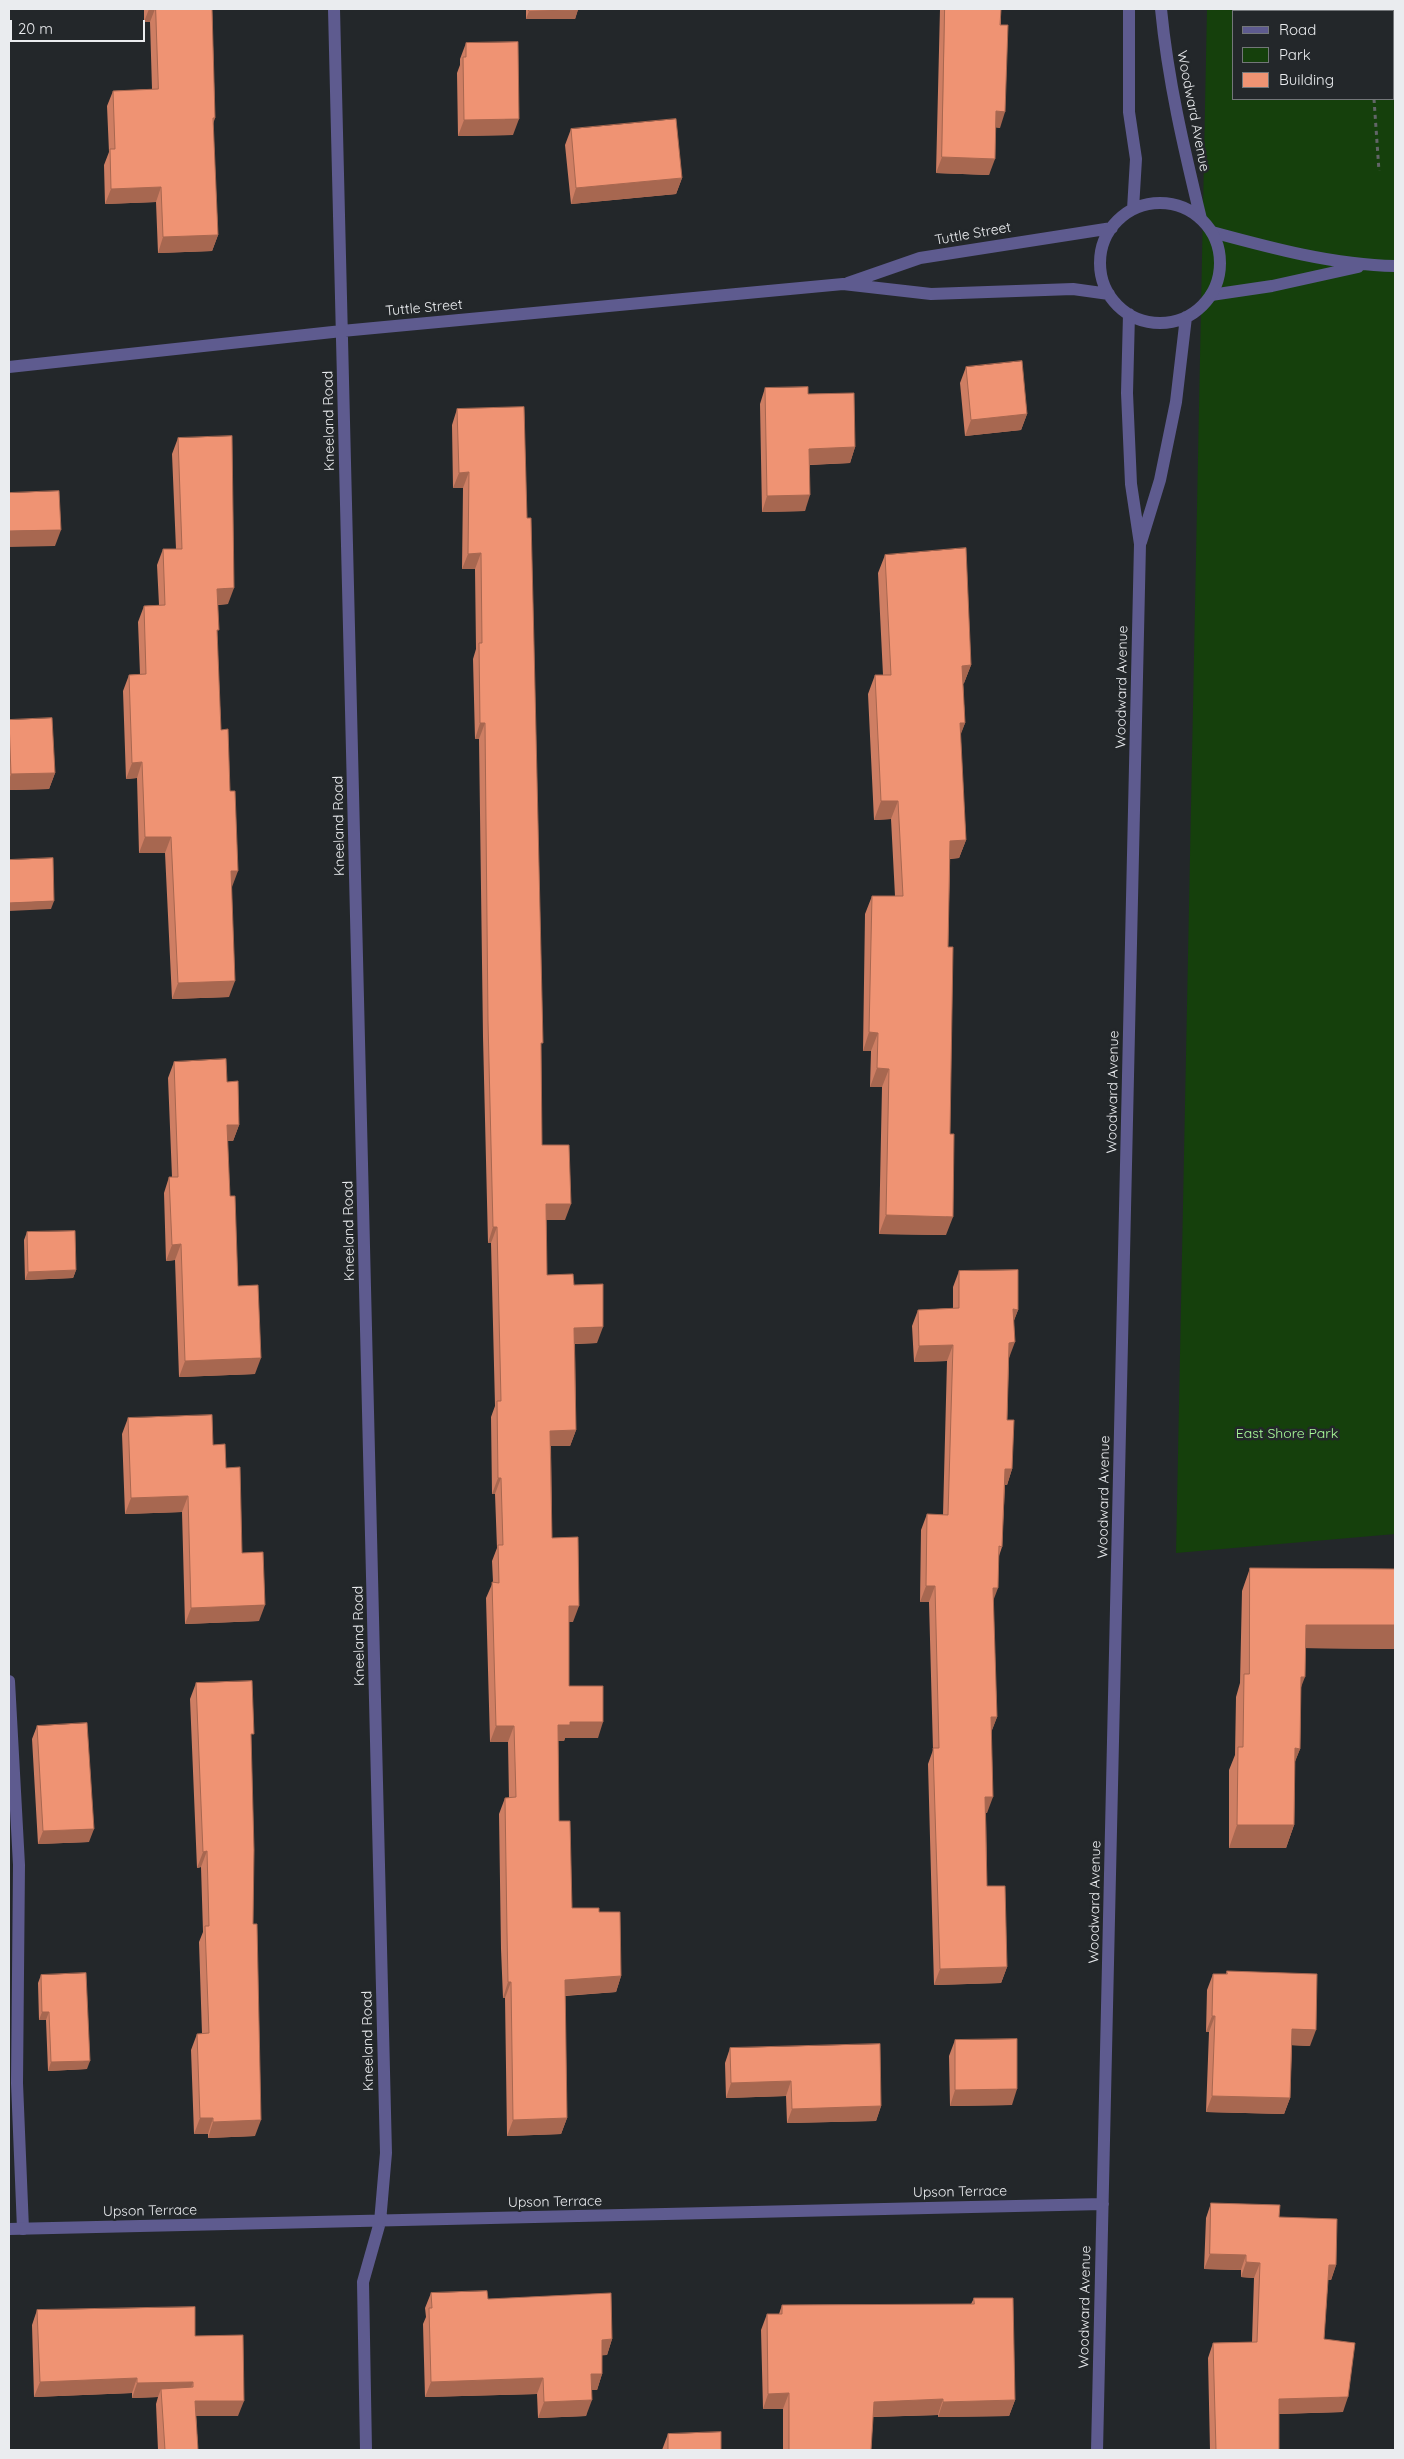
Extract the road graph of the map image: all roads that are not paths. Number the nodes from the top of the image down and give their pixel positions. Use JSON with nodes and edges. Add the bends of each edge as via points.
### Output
{"nodes":[{"id":1,"x":334,"y":9,"type":"edge"},
{"id":2,"x":1129,"y":9,"type":"edge"},
{"id":3,"x":1162,"y":9,"type":"edge"},
{"id":4,"x":1134,"y":209,"type":"junction"},
{"id":5,"x":1201,"y":219,"type":"junction"},
{"id":6,"x":1112,"y":228,"type":"junction"},
{"id":7,"x":1212,"y":232,"type":"junction"},
{"id":8,"x":1363,"y":265,"type":"junction"},
{"id":9,"x":1395,"y":266,"type":"edge"},
{"id":10,"x":843,"y":284,"type":"junction"},
{"id":11,"x":1109,"y":294,"type":"junction"},
{"id":12,"x":1211,"y":295,"type":"junction"},
{"id":13,"x":1129,"y":314,"type":"junction"},
{"id":14,"x":1186,"y":317,"type":"junction"},
{"id":15,"x":342,"y":331,"type":"junction"},
{"id":16,"x":9,"y":368,"type":"edge"},
{"id":17,"x":1140,"y":544,"type":"junction"},
{"id":18,"x":9,"y":1681,"type":"edge"},
{"id":19,"x":1102,"y":2204,"type":"junction"},
{"id":20,"x":380,"y":2222,"type":"junction"},
{"id":21,"x":9,"y":2229,"type":"edge"},
{"id":22,"x":23,"y":2229,"type":"junction"},
{"id":23,"x":366,"y":2450,"type":"edge"},
{"id":24,"x":1098,"y":2450,"type":"edge"}],
"edges":[{"from":1,"to":15,"type":"street","name":"Kneeland Road"},
{"from":2,"to":4,"type":"street","via":[[1129,112],[1136,159]]},
{"from":3,"to":5,"type":"street","name":"Woodward Avenue","via":[[1166,63]]},
{"from":4,"to":5,"type":"street","via":[[1150,203],[1169,203],[1186,208]]},
{"from":4,"to":6,"type":"street"},
{"from":5,"to":7,"type":"street"},
{"from":6,"to":10,"type":"street","name":"Tuttle Street","via":[[920,258]]},
{"from":6,"to":11,"type":"street","via":[[1100,260],[1102,278]]},
{"from":7,"to":8,"type":"street"},
{"from":7,"to":12,"type":"street","via":[[1220,264],[1218,280]]},
{"from":8,"to":9,"type":"street"},
{"from":8,"to":12,"type":"street","via":[[1272,286]]},
{"from":10,"to":11,"type":"street","name":"Tuttle Street","via":[[931,294],[1073,289]]},
{"from":10,"to":15,"type":"street","name":"Tuttle Street"},
{"from":11,"to":13,"type":"street"},
{"from":12,"to":14,"type":"street"},
{"from":13,"to":14,"type":"street","via":[[1147,321],[1167,322]]},
{"from":13,"to":17,"type":"street","name":"Woodward Avenue","via":[[1127,393],[1131,484]]},
{"from":14,"to":17,"type":"street","name":"Woodward Avenue","via":[[1174,412],[1160,480]]},
{"from":15,"to":16,"type":"street","name":"Tuttle Street"},
{"from":15,"to":20,"type":"street","name":"Kneeland Road","via":[[386,2144]]},
{"from":17,"to":19,"type":"street","name":"Woodward Avenue"},
{"from":18,"to":22,"type":"street","via":[[19,1865],[17,2083]]},
{"from":19,"to":20,"type":"street","name":"Upson Terrace"},
{"from":19,"to":24,"type":"street","name":"Woodward Avenue"},
{"from":20,"to":22,"type":"street","name":"Upson Terrace"},
{"from":20,"to":23,"type":"street","name":"Kneeland Road","via":[[363,2282]]},
{"from":21,"to":22,"type":"street","name":"Upson Terrace"}]}
